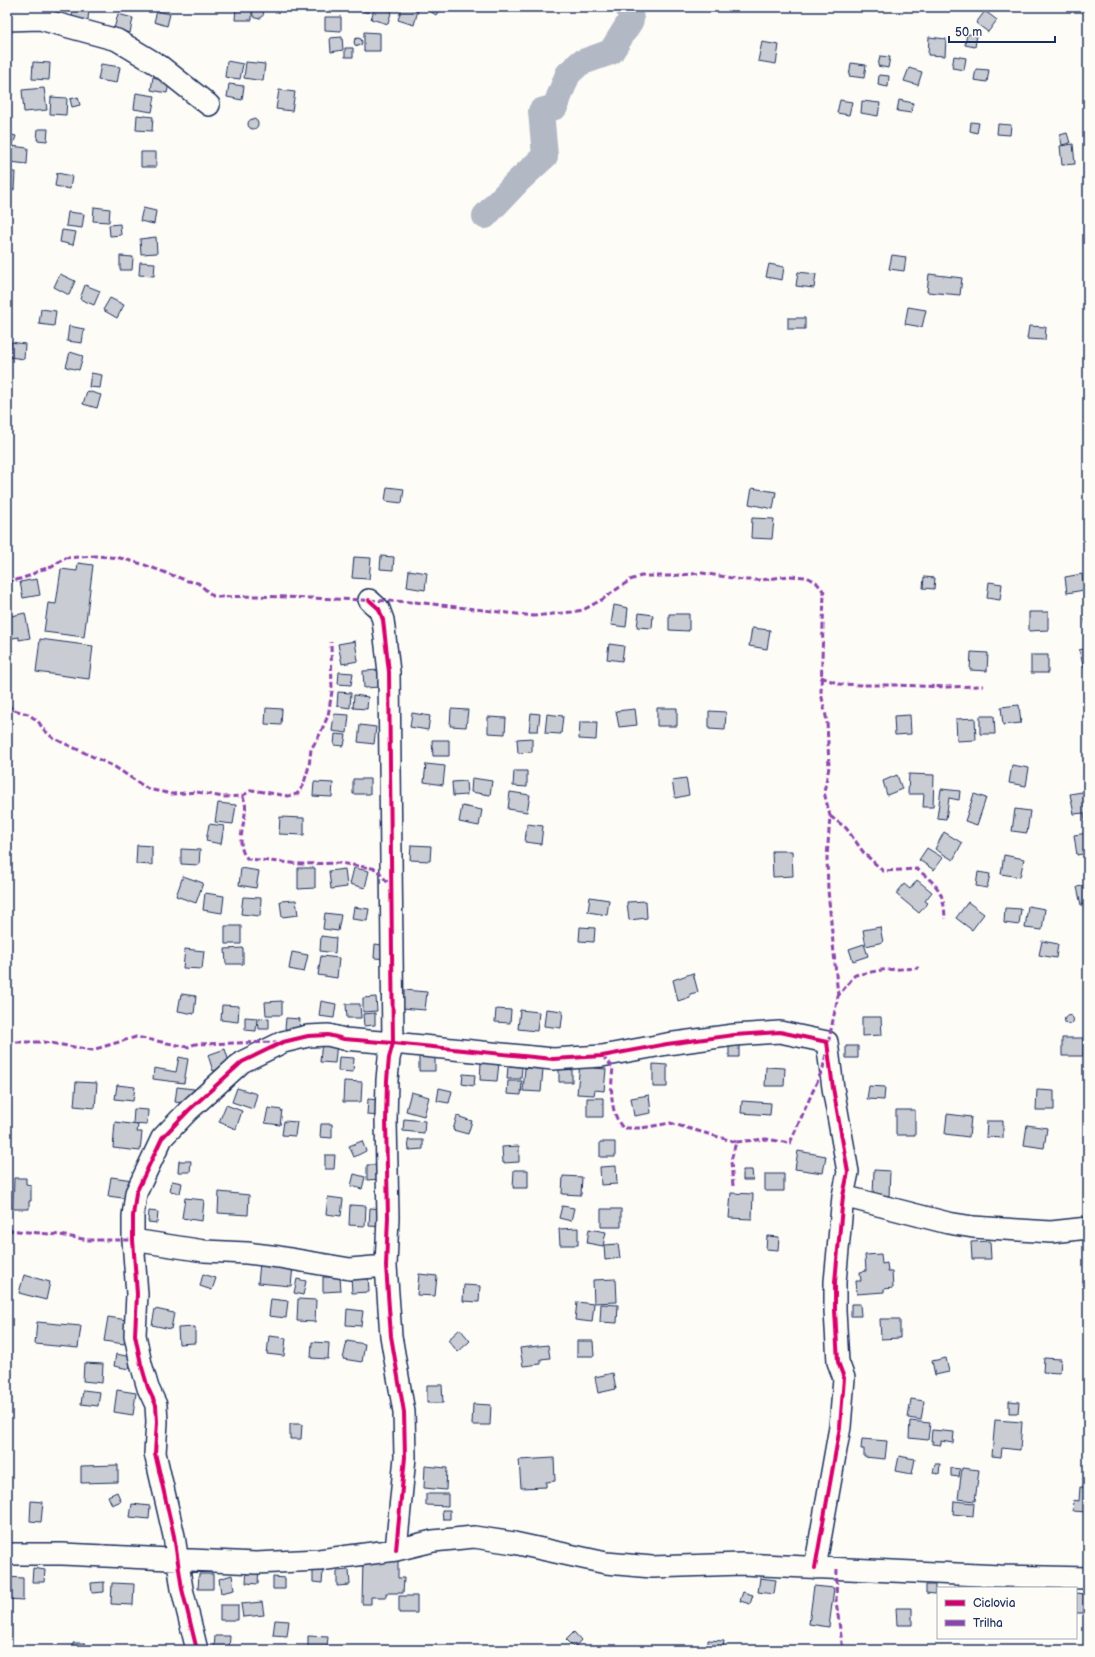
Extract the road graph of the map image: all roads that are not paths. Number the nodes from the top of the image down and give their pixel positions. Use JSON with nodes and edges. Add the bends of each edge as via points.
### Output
{"nodes":[{"id":1,"x":7,"y":20,"type":"edge"},
{"id":2,"x":209,"y":105,"type":"dead end"},
{"id":3,"x":369,"y":600,"type":"dead end"},
{"id":4,"x":393,"y":1043,"type":"junction"},
{"id":5,"x":843,"y":1196,"type":"junction"},
{"id":6,"x":1088,"y":1228,"type":"edge"},
{"id":7,"x":133,"y":1240,"type":"junction"},
{"id":8,"x":386,"y":1266,"type":"junction"},
{"id":9,"x":396,"y":1550,"type":"junction"},
{"id":10,"x":7,"y":1554,"type":"edge"},
{"id":11,"x":179,"y":1559,"type":"junction"},
{"id":12,"x":815,"y":1568,"type":"junction"},
{"id":13,"x":1088,"y":1578,"type":"edge"},
{"id":14,"x":197,"y":1650,"type":"edge"}],
"edges":[{"from":1,"to":2,"type":"street","via":[[40,19],[117,40],[160,66]]},
{"from":3,"to":4,"type":"street","via":[[379,609],[383,620],[389,672]]},
{"from":4,"to":5,"type":"street","via":[[553,1059],[602,1056],[734,1034],[780,1032],[827,1042],[848,1172]]},
{"from":4,"to":7,"type":"street","via":[[344,1039],[328,1035],[308,1036],[283,1042],[242,1062],[162,1138],[136,1193]]},
{"from":4,"to":8,"type":"street","via":[[387,1087]]},
{"from":5,"to":6,"type":"street","via":[[973,1227],[1051,1232]]},
{"from":5,"to":12,"type":"street","via":[[835,1282],[835,1311],[838,1362],[844,1378],[840,1427]]},
{"from":7,"to":8,"type":"street","via":[[204,1252],[279,1257],[350,1269]]},
{"from":7,"to":11,"type":"street","via":[[137,1294],[135,1335],[144,1376],[156,1405],[155,1452]]},
{"from":8,"to":9,"type":"street","via":[[391,1336],[404,1412],[405,1458]]},
{"from":9,"to":11,"type":"street","via":[[319,1560],[272,1562]]},
{"from":9,"to":12,"type":"street","via":[[433,1541],[474,1537],[606,1563],[652,1567],[742,1564]]},
{"from":10,"to":11,"type":"street"},
{"from":11,"to":14,"type":"street","via":[[182,1589]]},
{"from":12,"to":13,"type":"street"}]}
